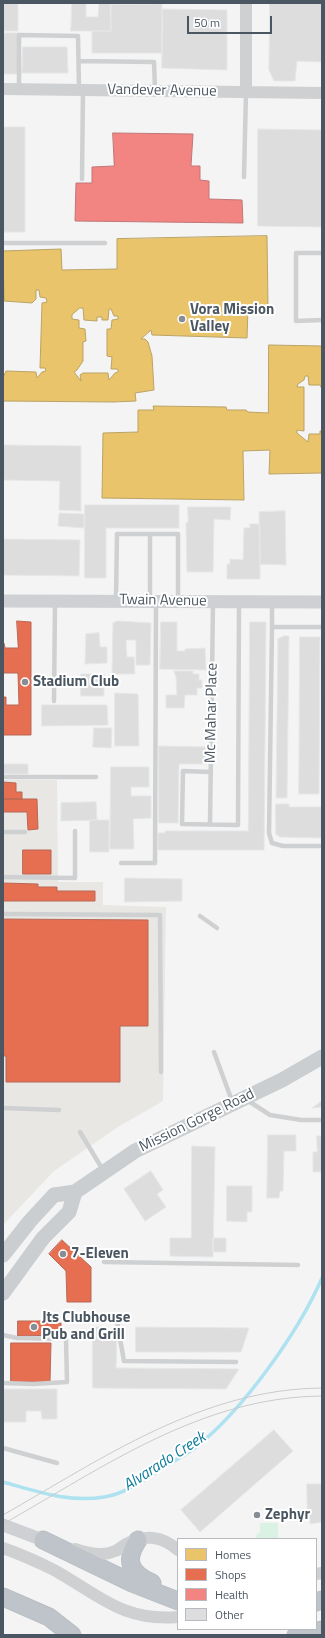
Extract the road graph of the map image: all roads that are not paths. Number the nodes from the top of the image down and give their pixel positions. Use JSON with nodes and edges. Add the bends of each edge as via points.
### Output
{"nodes":[{"id":1,"x":246,"y":3,"type":"edge"},
{"id":2,"x":78,"y":61,"type":"junction"},
{"id":3,"x":3,"y":89,"type":"edge"},
{"id":4,"x":19,"y":90,"type":"junction"},
{"id":5,"x":81,"y":90,"type":"junction"},
{"id":6,"x":155,"y":91,"type":"junction"},
{"id":7,"x":246,"y":92,"type":"junction"},
{"id":8,"x":322,"y":93,"type":"edge"},
{"id":9,"x":244,"y":177,"type":"dead end"},
{"id":10,"x":82,"y":179,"type":"dead end"},
{"id":11,"x":3,"y":243,"type":"edge"},
{"id":12,"x":105,"y":243,"type":"dead end"},
{"id":13,"x":322,"y":252,"type":"edge"},
{"id":14,"x":322,"y":320,"type":"edge"},
{"id":15,"x":150,"y":534,"type":"junction"},
{"id":16,"x":116,"y":600,"type":"junction"},
{"id":17,"x":3,"y":601,"type":"edge"},
{"id":18,"x":55,"y":601,"type":"junction"},
{"id":19,"x":153,"y":601,"type":"junction"},
{"id":20,"x":178,"y":601,"type":"junction"},
{"id":21,"x":239,"y":601,"type":"junction"},
{"id":22,"x":213,"y":602,"type":"junction"},
{"id":23,"x":272,"y":602,"type":"junction"},
{"id":24,"x":322,"y":602,"type":"edge"},
{"id":25,"x":272,"y":627,"type":"junction"},
{"id":26,"x":322,"y":627,"type":"edge"},
{"id":27,"x":54,"y":701,"type":"dead end"},
{"id":28,"x":211,"y":772,"type":"junction"},
{"id":29,"x":3,"y":776,"type":"edge"},
{"id":30,"x":96,"y":778,"type":"dead end"},
{"id":31,"x":210,"y":824,"type":"junction"},
{"id":32,"x":75,"y":831,"type":"dead end"},
{"id":33,"x":3,"y":832,"type":"edge"},
{"id":34,"x":25,"y":832,"type":"dead end"},
{"id":35,"x":322,"y":846,"type":"edge"},
{"id":36,"x":121,"y":863,"type":"dead end"},
{"id":37,"x":3,"y":877,"type":"edge"},
{"id":38,"x":3,"y":914,"type":"edge"},
{"id":39,"x":200,"y":916,"type":"dead end"},
{"id":40,"x":217,"y":928,"type":"dead end"},
{"id":41,"x":214,"y":1052,"type":"dead end"},
{"id":42,"x":322,"y":1057,"type":"edge"},
{"id":43,"x":161,"y":1072,"type":"dead end"},
{"id":44,"x":239,"y":1101,"type":"junction"},
{"id":45,"x":3,"y":1108,"type":"edge"},
{"id":46,"x":59,"y":1110,"type":"dead end"},
{"id":47,"x":322,"y":1120,"type":"edge"},
{"id":48,"x":80,"y":1132,"type":"dead end"},
{"id":49,"x":104,"y":1171,"type":"junction"},
{"id":50,"x":75,"y":1192,"type":"junction"},
{"id":51,"x":3,"y":1255,"type":"edge"},
{"id":52,"x":104,"y":1262,"type":"dead end"},
{"id":53,"x":298,"y":1265,"type":"dead end"},
{"id":54,"x":3,"y":1293,"type":"edge"},
{"id":55,"x":117,"y":1322,"type":"dead end"},
{"id":56,"x":3,"y":1335,"type":"edge"},
{"id":57,"x":236,"y":1362,"type":"dead end"},
{"id":58,"x":3,"y":1383,"type":"edge"},
{"id":59,"x":3,"y":1448,"type":"edge"},
{"id":60,"x":57,"y":1462,"type":"dead end"},
{"id":61,"x":3,"y":1525,"type":"edge"},
{"id":62,"x":43,"y":1540,"type":"junction"},
{"id":63,"x":138,"y":1540,"type":"junction"},
{"id":64,"x":3,"y":1548,"type":"edge"},
{"id":65,"x":177,"y":1549,"type":"edge"},
{"id":66,"x":3,"y":1597,"type":"edge"},
{"id":67,"x":176,"y":1601,"type":"edge"},
{"id":68,"x":177,"y":1617,"type":"edge"},
{"id":69,"x":322,"y":1630,"type":"edge"},
{"id":70,"x":72,"y":1635,"type":"edge"},
{"id":71,"x":296,"y":1635,"type":"edge"}],
"edges":[{"from":1,"to":7,"type":"street"},
{"from":2,"to":4,"type":"lane","via":[[78,36],[19,35]]},
{"from":2,"to":5,"type":"lane"},
{"from":2,"to":6,"type":"lane","via":[[154,62]]},
{"from":3,"to":4,"type":"street","name":"Vandever Avenue"},
{"from":4,"to":5,"type":"street","name":"Vandever Avenue"},
{"from":5,"to":6,"type":"street","name":"Vandever Avenue"},
{"from":5,"to":10,"type":"lane"},
{"from":6,"to":7,"type":"street","name":"Vandever Avenue"},
{"from":7,"to":8,"type":"street","name":"Vandever Avenue"},
{"from":7,"to":9,"type":"lane"},
{"from":11,"to":12,"type":"lane"},
{"from":13,"to":14,"type":"lane","via":[[296,252],[296,321]]},
{"from":15,"to":16,"type":"lane","via":[[116,534]]},
{"from":15,"to":19,"type":"lane"},
{"from":15,"to":20,"type":"lane","via":[[178,534]]},
{"from":16,"to":18,"type":"main road","name":"Twain Avenue"},
{"from":16,"to":19,"type":"main road","name":"Twain Avenue"},
{"from":17,"to":18,"type":"main road","name":"Twain Avenue"},
{"from":18,"to":27,"type":"lane"},
{"from":19,"to":20,"type":"main road","name":"Twain Avenue"},
{"from":19,"to":36,"type":"lane","via":[[155,863]]},
{"from":20,"to":22,"type":"main road","name":"Twain Avenue"},
{"from":21,"to":22,"type":"main road","name":"Twain Avenue"},
{"from":21,"to":23,"type":"main road","name":"Twain Avenue"},
{"from":21,"to":31,"type":"lane","via":[[238,825]]},
{"from":22,"to":28,"type":"lane","name":"Mc Mahar Place"},
{"from":23,"to":24,"type":"main road","name":"Twain Avenue"},
{"from":23,"to":25,"type":"lane"},
{"from":25,"to":26,"type":"lane"},
{"from":25,"to":35,"type":"lane","via":[[269,833],[272,843],[283,846]]},
{"from":28,"to":31,"type":"lane","name":"Mc Mahar Place"},
{"from":28,"to":31,"type":"lane","via":[[183,771],[182,824]]},
{"from":29,"to":30,"type":"lane"},
{"from":32,"to":37,"type":"lane","via":[[75,878]]},
{"from":33,"to":34,"type":"lane"},
{"from":38,"to":43,"type":"lane","via":[[160,915]]},
{"from":39,"to":40,"type":"lane"},
{"from":41,"to":44,"type":"lane"},
{"from":42,"to":44,"type":"main road","name":"Mission Gorge Road"},
{"from":44,"to":47,"type":"lane","via":[[270,1115],[301,1120]]},
{"from":44,"to":49,"type":"main road","name":"Mission Gorge Road","via":[[135,1150]]},
{"from":45,"to":46,"type":"lane"},
{"from":48,"to":49,"type":"lane"},
{"from":49,"to":50,"type":"main road","name":"Mission Gorge Road"},
{"from":50,"to":51,"type":"main road","name":"Mission Gorge Road","via":[[54,1195]]},
{"from":50,"to":54,"type":"main road","via":[[69,1212],[43,1238]]},
{"from":52,"to":53,"type":"lane"},
{"from":55,"to":57,"type":"lane","via":[[124,1361]]},
{"from":56,"to":58,"type":"lane","via":[[17,1338],[66,1339],[67,1382]]},
{"from":59,"to":60,"type":"lane"},
{"from":61,"to":62,"type":"main road"},
{"from":62,"to":63,"type":"street","via":[[101,1555],[115,1552],[124,1545]]},
{"from":62,"to":67,"type":"highway"},
{"from":63,"to":65,"type":"street","via":[[146,1537],[158,1538]]},
{"from":63,"to":67,"type":"highway","via":[[130,1556],[130,1564],[144,1580],[164,1589]]},
{"from":64,"to":68,"type":"street","via":[[54,1570],[119,1610],[151,1618]]},
{"from":66,"to":70,"type":"highway","via":[[50,1617]]},
{"from":69,"to":71,"type":"highway"}]}
